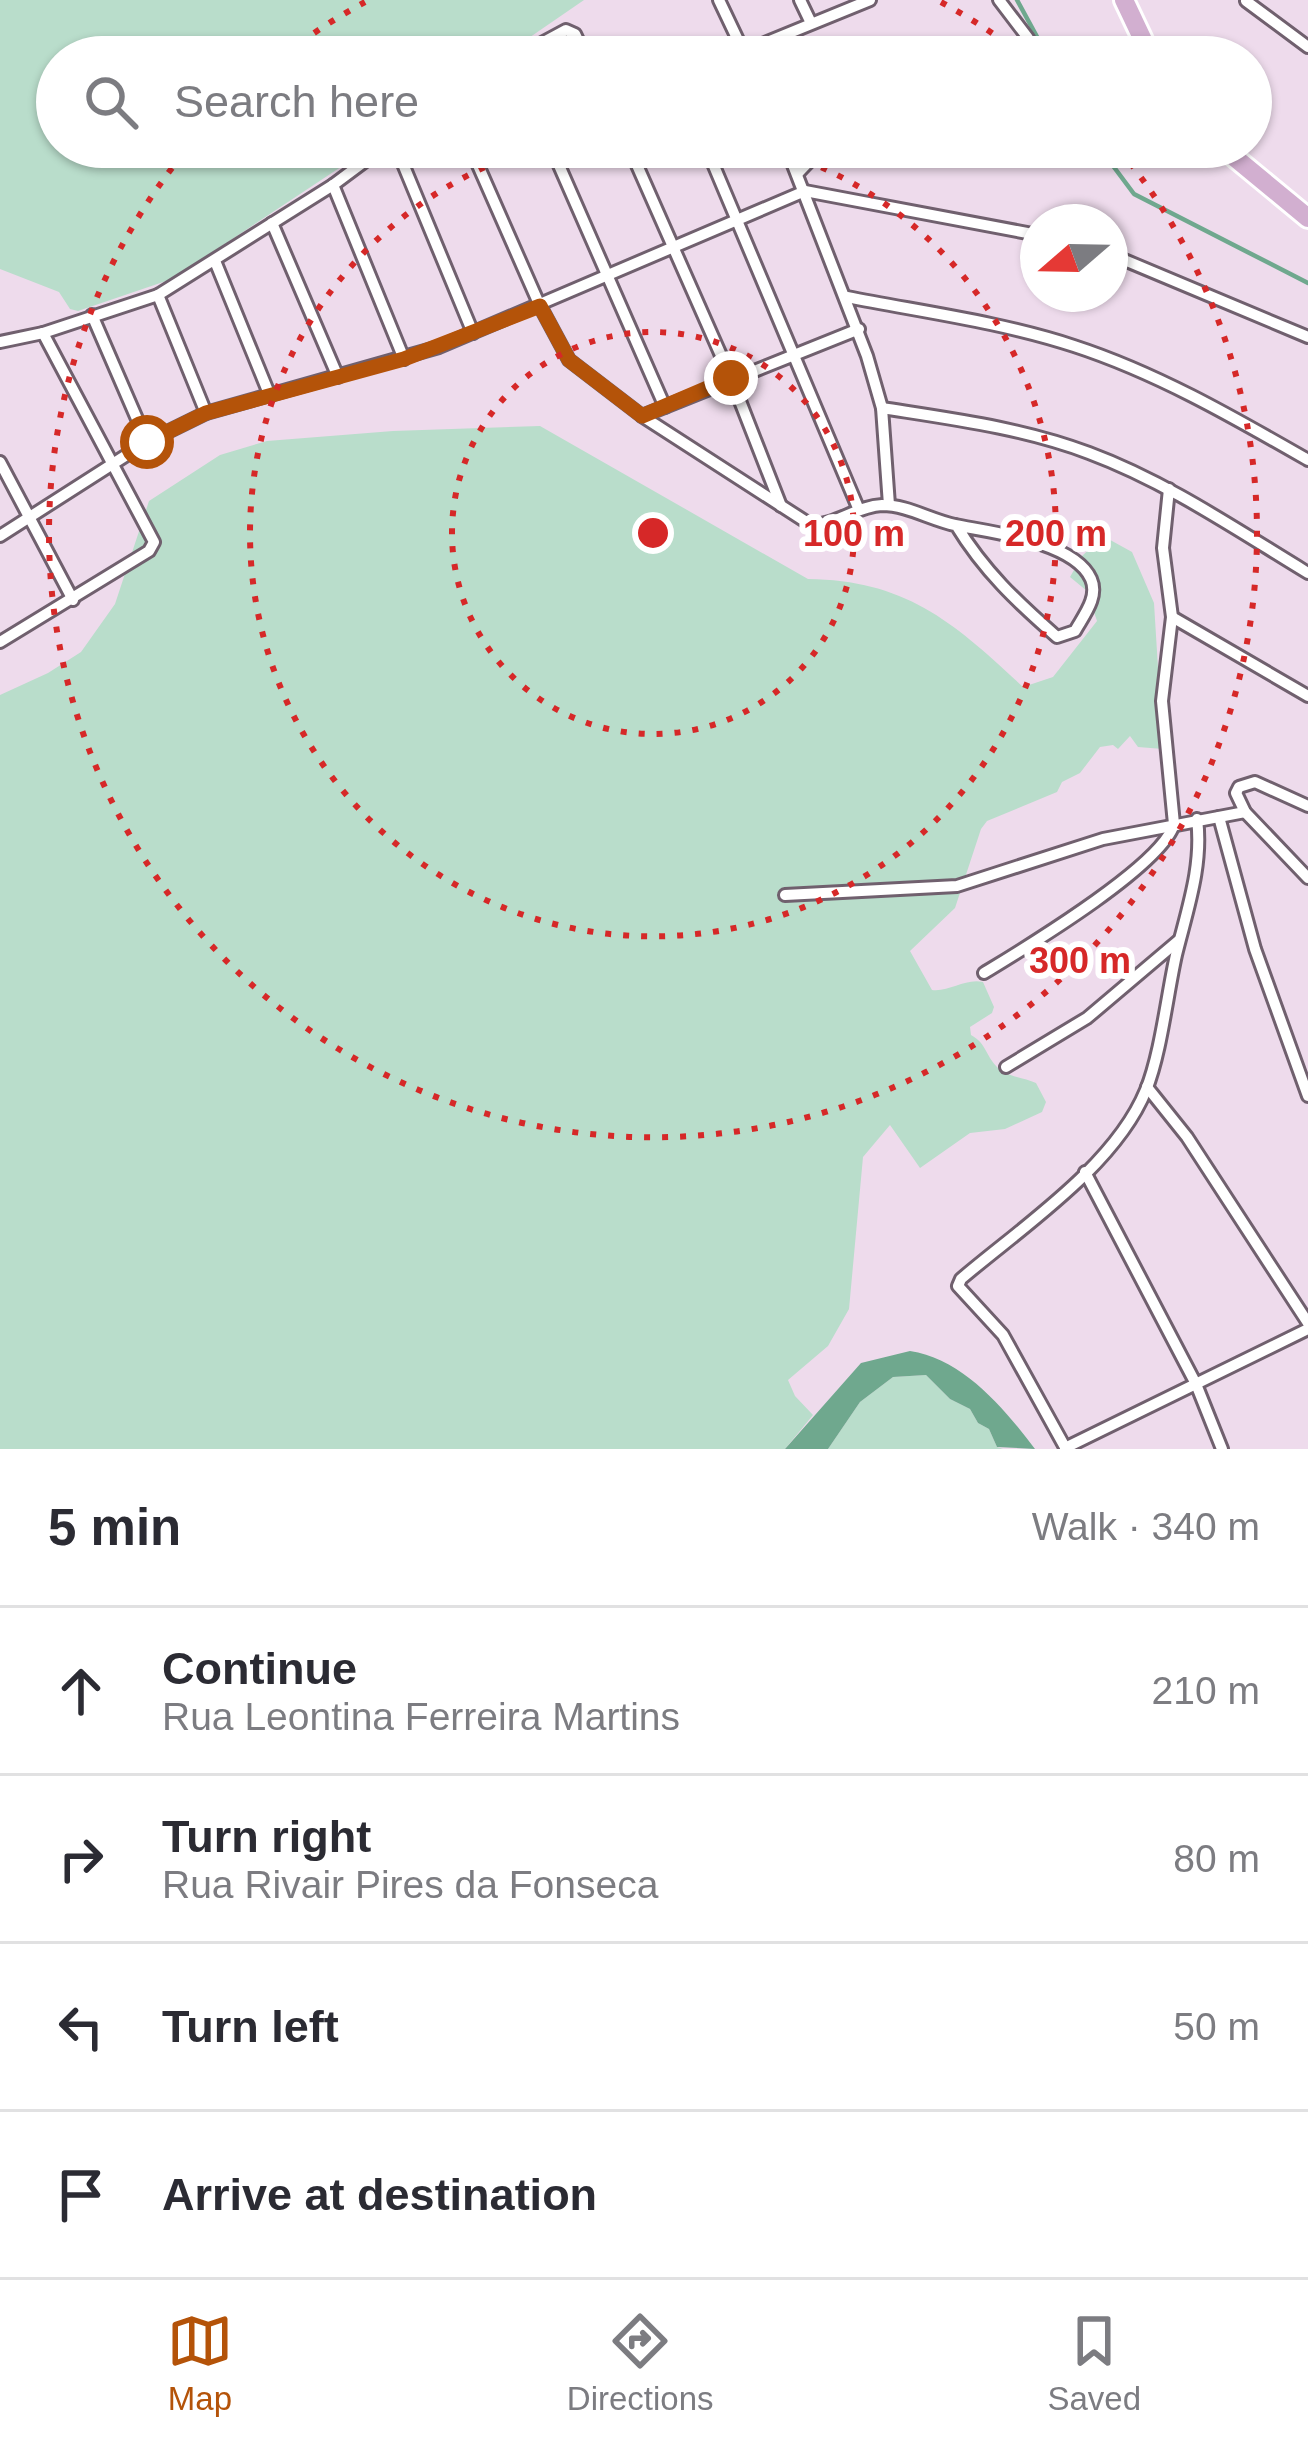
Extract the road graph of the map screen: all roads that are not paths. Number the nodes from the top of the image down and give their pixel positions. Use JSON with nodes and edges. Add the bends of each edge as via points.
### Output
{"nodes":[{"id":1,"x":719,"y":0,"type":"edge"},
{"id":2,"x":800,"y":0,"type":"edge"},
{"id":3,"x":870,"y":0,"type":"edge"},
{"id":4,"x":999,"y":0,"type":"edge"},
{"id":5,"x":1124,"y":0,"type":"edge"},
{"id":6,"x":1246,"y":1,"type":"edge"},
{"id":7,"x":811,"y":23,"type":"junction"},
{"id":8,"x":736,"y":36,"type":"edge"},
{"id":9,"x":783,"y":36,"type":"edge"},
{"id":10,"x":1026,"y":36,"type":"edge"},
{"id":11,"x":1141,"y":36,"type":"edge"},
{"id":12,"x":1308,"y":47,"type":"edge"},
{"id":13,"x":356,"y":168,"type":"edge"},
{"id":14,"x":404,"y":168,"type":"edge"},
{"id":15,"x":479,"y":168,"type":"edge"},
{"id":16,"x":561,"y":168,"type":"edge"},
{"id":17,"x":638,"y":168,"type":"edge"},
{"id":18,"x":715,"y":168,"type":"edge"},
{"id":19,"x":796,"y":168,"type":"edge"},
{"id":20,"x":803,"y":168,"type":"edge"},
{"id":21,"x":1247,"y":168,"type":"edge"},
{"id":22,"x":798,"y":173,"type":"junction"},
{"id":23,"x":333,"y":185,"type":"junction"},
{"id":24,"x":805,"y":191,"type":"junction"},
{"id":25,"x":738,"y":218,"type":"junction"},
{"id":26,"x":1308,"y":218,"type":"edge"},
{"id":27,"x":272,"y":223,"type":"junction"},
{"id":28,"x":1020,"y":232,"type":"edge"},
{"id":29,"x":674,"y":245,"type":"junction"},
{"id":30,"x":214,"y":261,"type":"junction"},
{"id":31,"x":1128,"y":262,"type":"edge"},
{"id":32,"x":610,"y":274,"type":"junction"},
{"id":33,"x":158,"y":295,"type":"junction"},
{"id":34,"x":847,"y":297,"type":"junction"},
{"id":35,"x":540,"y":306,"type":"junction"},
{"id":36,"x":92,"y":315,"type":"junction"},
{"id":37,"x":859,"y":329,"type":"junction"},
{"id":38,"x":43,"y":332,"type":"junction"},
{"id":39,"x":473,"y":333,"type":"junction"},
{"id":40,"x":1308,"y":337,"type":"edge"},
{"id":41,"x":0,"y":342,"type":"edge"},
{"id":42,"x":795,"y":354,"type":"junction"},
{"id":43,"x":404,"y":359,"type":"junction"},
{"id":44,"x":338,"y":377,"type":"junction"},
{"id":45,"x":731,"y":378,"type":"junction"},
{"id":46,"x":270,"y":396,"type":"junction"},
{"id":47,"x":665,"y":407,"type":"junction"},
{"id":48,"x":882,"y":408,"type":"junction"},
{"id":49,"x":206,"y":413,"type":"junction"},
{"id":50,"x":642,"y":416,"type":"junction"},
{"id":51,"x":147,"y":442,"type":"junction"},
{"id":52,"x":1308,"y":460,"type":"edge"},
{"id":53,"x":0,"y":462,"type":"edge"},
{"id":54,"x":110,"y":466,"type":"junction"},
{"id":55,"x":1169,"y":489,"type":"junction"},
{"id":56,"x":889,"y":505,"type":"junction"},
{"id":57,"x":782,"y":509,"type":"junction"},
{"id":58,"x":859,"y":510,"type":"junction"},
{"id":59,"x":32,"y":518,"type":"junction"},
{"id":60,"x":956,"y":525,"type":"junction"},
{"id":61,"x":0,"y":536,"type":"edge"},
{"id":62,"x":1308,"y":573,"type":"edge"},
{"id":63,"x":73,"y":600,"type":"junction"},
{"id":64,"x":1172,"y":617,"type":"junction"},
{"id":65,"x":0,"y":642,"type":"edge"},
{"id":66,"x":1308,"y":696,"type":"edge"},
{"id":67,"x":1308,"y":806,"type":"edge"},
{"id":68,"x":1245,"y":812,"type":"junction"},
{"id":69,"x":1219,"y":817,"type":"junction"},
{"id":70,"x":1197,"y":819,"type":"junction"},
{"id":71,"x":1174,"y":824,"type":"junction"},
{"id":72,"x":1308,"y":878,"type":"edge"},
{"id":73,"x":785,"y":895,"type":"dead end"},
{"id":74,"x":1180,"y":939,"type":"junction"},
{"id":75,"x":984,"y":973,"type":"dead end"},
{"id":76,"x":1006,"y":1067,"type":"dead end"},
{"id":77,"x":1148,"y":1088,"type":"junction"},
{"id":78,"x":1308,"y":1096,"type":"edge"},
{"id":79,"x":1085,"y":1172,"type":"junction"},
{"id":80,"x":1308,"y":1326,"type":"edge"},
{"id":81,"x":1196,"y":1384,"type":"junction"},
{"id":82,"x":1065,"y":1449,"type":"edge"},
{"id":83,"x":1222,"y":1449,"type":"edge"}],
"edges":[{"from":1,"to":8,"type":"street"},
{"from":2,"to":7,"type":"street"},
{"from":3,"to":7,"type":"street"},
{"from":4,"to":10,"type":"street"},
{"from":5,"to":11,"type":"main road"},
{"from":6,"to":12,"type":"street"},
{"from":7,"to":9,"type":"street"},
{"from":13,"to":23,"type":"street"},
{"from":14,"to":39,"type":"street"},
{"from":15,"to":35,"type":"street"},
{"from":16,"to":32,"type":"street"},
{"from":17,"to":29,"type":"street"},
{"from":18,"to":25,"type":"street"},
{"from":19,"to":22,"type":"street"},
{"from":20,"to":22,"type":"street"},
{"from":21,"to":26,"type":"main road"},
{"from":22,"to":24,"type":"street"},
{"from":23,"to":27,"type":"street"},
{"from":23,"to":43,"type":"street"},
{"from":24,"to":25,"type":"street"},
{"from":24,"to":28,"type":"street"},
{"from":24,"to":34,"type":"street"},
{"from":25,"to":29,"type":"street"},
{"from":25,"to":42,"type":"street"},
{"from":27,"to":30,"type":"street"},
{"from":27,"to":44,"type":"street"},
{"from":29,"to":32,"type":"street"},
{"from":29,"to":45,"type":"street"},
{"from":30,"to":33,"type":"street"},
{"from":30,"to":46,"type":"street"},
{"from":31,"to":40,"type":"street"},
{"from":32,"to":35,"type":"street"},
{"from":32,"to":47,"type":"street"},
{"from":33,"to":36,"type":"street"},
{"from":33,"to":49,"type":"street"},
{"from":34,"to":37,"type":"street"},
{"from":34,"to":52,"type":"street","via":[[1078,347],[1216,407]]},
{"from":35,"to":39,"type":"street"},
{"from":35,"to":50,"type":"street","via":[[569,360]]},
{"from":36,"to":38,"type":"street"},
{"from":36,"to":51,"type":"street"},
{"from":37,"to":42,"type":"street"},
{"from":37,"to":48,"type":"street"},
{"from":38,"to":41,"type":"street"},
{"from":38,"to":54,"type":"street"},
{"from":39,"to":43,"type":"street"},
{"from":42,"to":45,"type":"street"},
{"from":42,"to":58,"type":"street"},
{"from":43,"to":44,"type":"street"},
{"from":44,"to":46,"type":"street"},
{"from":45,"to":47,"type":"street"},
{"from":45,"to":57,"type":"street"},
{"from":46,"to":49,"type":"street"},
{"from":47,"to":50,"type":"street"},
{"from":48,"to":55,"type":"street","via":[[1014,431],[1088,452]]},
{"from":48,"to":56,"type":"street"},
{"from":49,"to":51,"type":"street"},
{"from":50,"to":57,"type":"street"},
{"from":51,"to":54,"type":"street"},
{"from":53,"to":59,"type":"street"},
{"from":54,"to":59,"type":"street"},
{"from":54,"to":63,"type":"street","via":[[153,546]]},
{"from":55,"to":62,"type":"street"},
{"from":55,"to":64,"type":"street","via":[[1163,548]]},
{"from":56,"to":58,"type":"street"},
{"from":56,"to":60,"type":"street"},
{"from":57,"to":58,"type":"street","via":[[818,525]]},
{"from":59,"to":61,"type":"street"},
{"from":59,"to":63,"type":"street"},
{"from":60,"to":60,"type":"street","via":[[1009,596],[1057,637],[1075,631],[1094,596],[1084,569],[1009,532]]},
{"from":63,"to":65,"type":"street"},
{"from":64,"to":66,"type":"street"},
{"from":64,"to":71,"type":"street","via":[[1162,701]]},
{"from":67,"to":68,"type":"street","via":[[1255,782],[1236,793]]},
{"from":68,"to":69,"type":"street"},
{"from":68,"to":72,"type":"street"},
{"from":69,"to":70,"type":"street"},
{"from":69,"to":78,"type":"street","via":[[1255,950]]},
{"from":70,"to":71,"type":"street"},
{"from":70,"to":74,"type":"street","via":[[1198,857]]},
{"from":71,"to":73,"type":"street","via":[[957,886]]},
{"from":71,"to":75,"type":"street","via":[[1170,838],[1131,873]]},
{"from":74,"to":76,"type":"street","via":[[1087,1018]]},
{"from":74,"to":77,"type":"street"},
{"from":77,"to":79,"type":"street"},
{"from":77,"to":80,"type":"street"},
{"from":79,"to":81,"type":"street"},
{"from":79,"to":82,"type":"street","via":[[961,1279],[962,1294],[1021,1362]]},
{"from":80,"to":81,"type":"street"},
{"from":81,"to":82,"type":"street"},
{"from":81,"to":83,"type":"street"}]}
